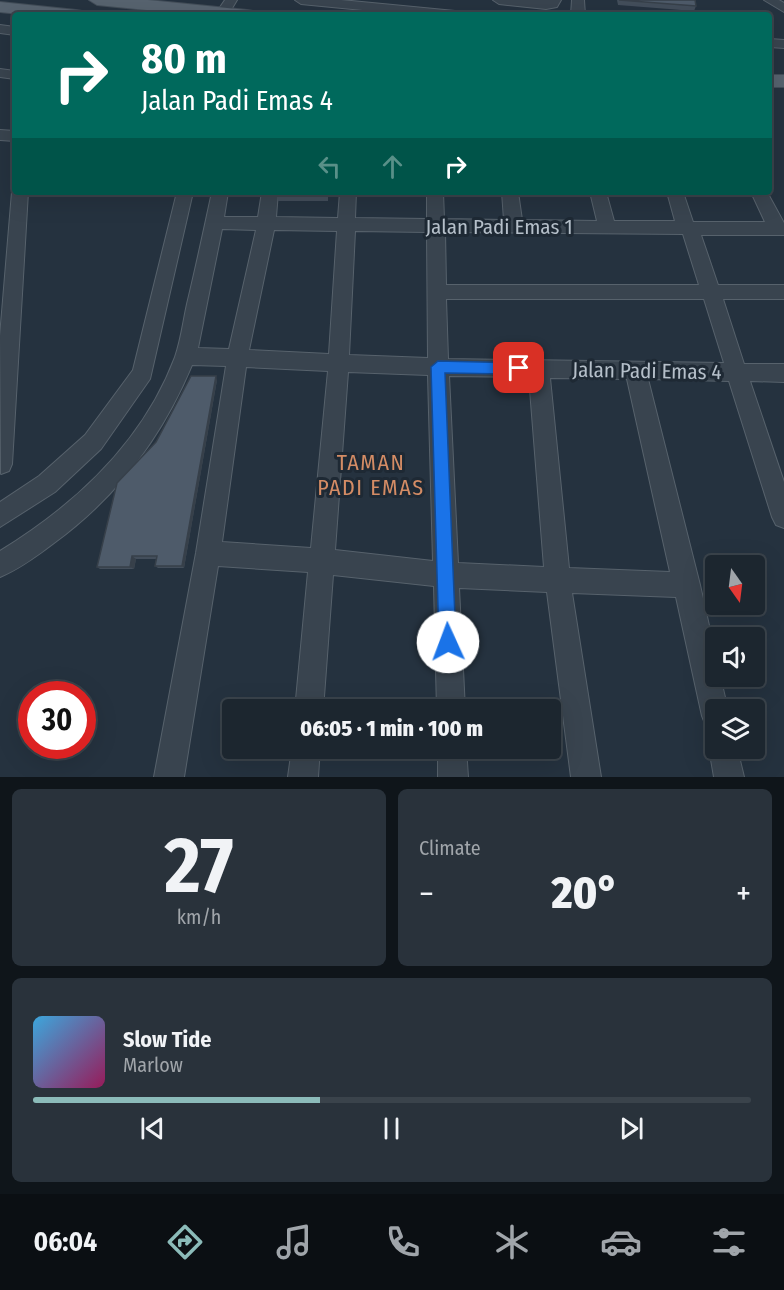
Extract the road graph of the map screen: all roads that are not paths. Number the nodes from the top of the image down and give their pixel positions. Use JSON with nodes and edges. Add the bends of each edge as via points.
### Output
{"nodes":[{"id":1,"x":97,"y":0,"type":"edge"},
{"id":2,"x":301,"y":0,"type":"edge"},
{"id":3,"x":499,"y":0,"type":"edge"},
{"id":4,"x":555,"y":0,"type":"edge"},
{"id":5,"x":572,"y":0,"type":"edge"},
{"id":6,"x":578,"y":0,"type":"edge"},
{"id":7,"x":770,"y":0,"type":"edge"},
{"id":8,"x":321,"y":1,"type":"edge"},
{"id":9,"x":410,"y":5,"type":"edge"},
{"id":10,"x":0,"y":7,"type":"edge"},
{"id":11,"x":386,"y":8,"type":"edge"},
{"id":12,"x":784,"y":8,"type":"edge"},
{"id":13,"x":221,"y":10,"type":"edge"},
{"id":14,"x":48,"y":12,"type":"edge"},
{"id":15,"x":442,"y":12,"type":"edge"},
{"id":16,"x":20,"y":195,"type":"edge"},
{"id":17,"x":184,"y":195,"type":"edge"},
{"id":18,"x":219,"y":195,"type":"edge"},
{"id":19,"x":270,"y":195,"type":"edge"},
{"id":20,"x":348,"y":195,"type":"edge"},
{"id":21,"x":435,"y":195,"type":"edge"},
{"id":22,"x":510,"y":195,"type":"edge"},
{"id":23,"x":599,"y":195,"type":"edge"},
{"id":24,"x":676,"y":195,"type":"edge"},
{"id":25,"x":761,"y":195,"type":"edge"},
{"id":26,"x":214,"y":223,"type":"junction"},
{"id":27,"x":266,"y":225,"type":"junction"},
{"id":28,"x":346,"y":226,"type":"junction"},
{"id":29,"x":436,"y":226,"type":"junction"},
{"id":30,"x":514,"y":227,"type":"junction"},
{"id":31,"x":607,"y":227,"type":"junction"},
{"id":32,"x":688,"y":228,"type":"junction"},
{"id":33,"x":781,"y":229,"type":"edge"},
{"id":34,"x":438,"y":292,"type":"junction"},
{"id":35,"x":710,"y":292,"type":"junction"},
{"id":36,"x":784,"y":292,"type":"edge"},
{"id":37,"x":186,"y":356,"type":"junction"},
{"id":38,"x":237,"y":360,"type":"junction"},
{"id":39,"x":339,"y":362,"type":"junction"},
{"id":40,"x":438,"y":367,"type":"junction"},
{"id":41,"x":539,"y":369,"type":"junction"},
{"id":42,"x":636,"y":370,"type":"junction"},
{"id":43,"x":737,"y":372,"type":"junction"},
{"id":44,"x":784,"y":373,"type":"edge"},
{"id":45,"x":1,"y":464,"type":"edge"},
{"id":46,"x":0,"y":516,"type":"edge"},
{"id":47,"x":784,"y":517,"type":"edge"},
{"id":48,"x":208,"y":553,"type":"junction"},
{"id":49,"x":322,"y":561,"type":"junction"},
{"id":50,"x":0,"y":566,"type":"edge"},
{"id":51,"x":445,"y":575,"type":"junction"},
{"id":52,"x":558,"y":580,"type":"junction"},
{"id":53,"x":687,"y":585,"type":"junction"},
{"id":54,"x":310,"y":699,"type":"edge"},
{"id":55,"x":451,"y":699,"type":"edge"},
{"id":56,"x":712,"y":699,"type":"edge"},
{"id":57,"x":305,"y":759,"type":"edge"},
{"id":58,"x":452,"y":759,"type":"edge"},
{"id":59,"x":725,"y":759,"type":"edge"},
{"id":60,"x":169,"y":777,"type":"edge"},
{"id":61,"x":303,"y":777,"type":"edge"},
{"id":62,"x":453,"y":777,"type":"edge"},
{"id":63,"x":586,"y":777,"type":"edge"},
{"id":64,"x":729,"y":777,"type":"edge"}],
"edges":[{"from":1,"to":13,"type":"main road"},
{"from":2,"to":8,"type":"street"},
{"from":3,"to":4,"type":"street","via":[[546,5]]},
{"from":5,"to":6,"type":"street"},
{"from":7,"to":12,"type":"street"},
{"from":8,"to":11,"type":"street"},
{"from":9,"to":11,"type":"street"},
{"from":9,"to":15,"type":"street"},
{"from":10,"to":14,"type":"main road"},
{"from":16,"to":45,"type":"street"},
{"from":17,"to":46,"type":"street","via":[[143,373],[93,442],[47,484]]},
{"from":18,"to":26,"type":"street"},
{"from":19,"to":27,"type":"street"},
{"from":20,"to":28,"type":"street"},
{"from":21,"to":29,"type":"street"},
{"from":22,"to":30,"type":"street"},
{"from":23,"to":31,"type":"street"},
{"from":24,"to":32,"type":"street"},
{"from":25,"to":33,"type":"street"},
{"from":26,"to":27,"type":"street","name":"Jalan Padi Emas 1"},
{"from":26,"to":37,"type":"street"},
{"from":27,"to":28,"type":"street","name":"Jalan Padi Emas 1"},
{"from":27,"to":38,"type":"street"},
{"from":28,"to":29,"type":"street","name":"Jalan Padi Emas 1"},
{"from":28,"to":39,"type":"street"},
{"from":29,"to":30,"type":"street","name":"Jalan Padi Emas 1"},
{"from":29,"to":34,"type":"street"},
{"from":30,"to":31,"type":"street","name":"Jalan Padi Emas 1"},
{"from":31,"to":32,"type":"street","name":"Jalan Padi Emas 1"},
{"from":32,"to":33,"type":"street","name":"Jalan Padi Emas 1"},
{"from":32,"to":35,"type":"street"},
{"from":34,"to":35,"type":"street"},
{"from":34,"to":40,"type":"street"},
{"from":35,"to":36,"type":"street"},
{"from":35,"to":43,"type":"street"},
{"from":37,"to":38,"type":"street","name":"Jalan Padi Emas 4"},
{"from":37,"to":50,"type":"street","via":[[163,406],[128,460],[56,528]]},
{"from":38,"to":39,"type":"street","name":"Jalan Padi Emas 4"},
{"from":38,"to":48,"type":"street"},
{"from":39,"to":40,"type":"street","name":"Jalan Padi Emas 4"},
{"from":39,"to":49,"type":"street"},
{"from":40,"to":41,"type":"street","name":"Jalan Padi Emas 4"},
{"from":40,"to":51,"type":"street"},
{"from":41,"to":42,"type":"street","name":"Jalan Padi Emas 4"},
{"from":41,"to":52,"type":"street"},
{"from":42,"to":43,"type":"street","name":"Jalan Padi Emas 4"},
{"from":42,"to":53,"type":"street"},
{"from":43,"to":44,"type":"street","name":"Jalan Padi Emas 4"},
{"from":43,"to":47,"type":"street"},
{"from":48,"to":49,"type":"street"},
{"from":48,"to":60,"type":"street"},
{"from":49,"to":51,"type":"street"},
{"from":49,"to":54,"type":"street"},
{"from":51,"to":52,"type":"street"},
{"from":51,"to":55,"type":"street"},
{"from":52,"to":53,"type":"street"},
{"from":52,"to":63,"type":"street"},
{"from":53,"to":56,"type":"street"},
{"from":57,"to":61,"type":"street"},
{"from":58,"to":62,"type":"street"},
{"from":59,"to":64,"type":"street"}]}
